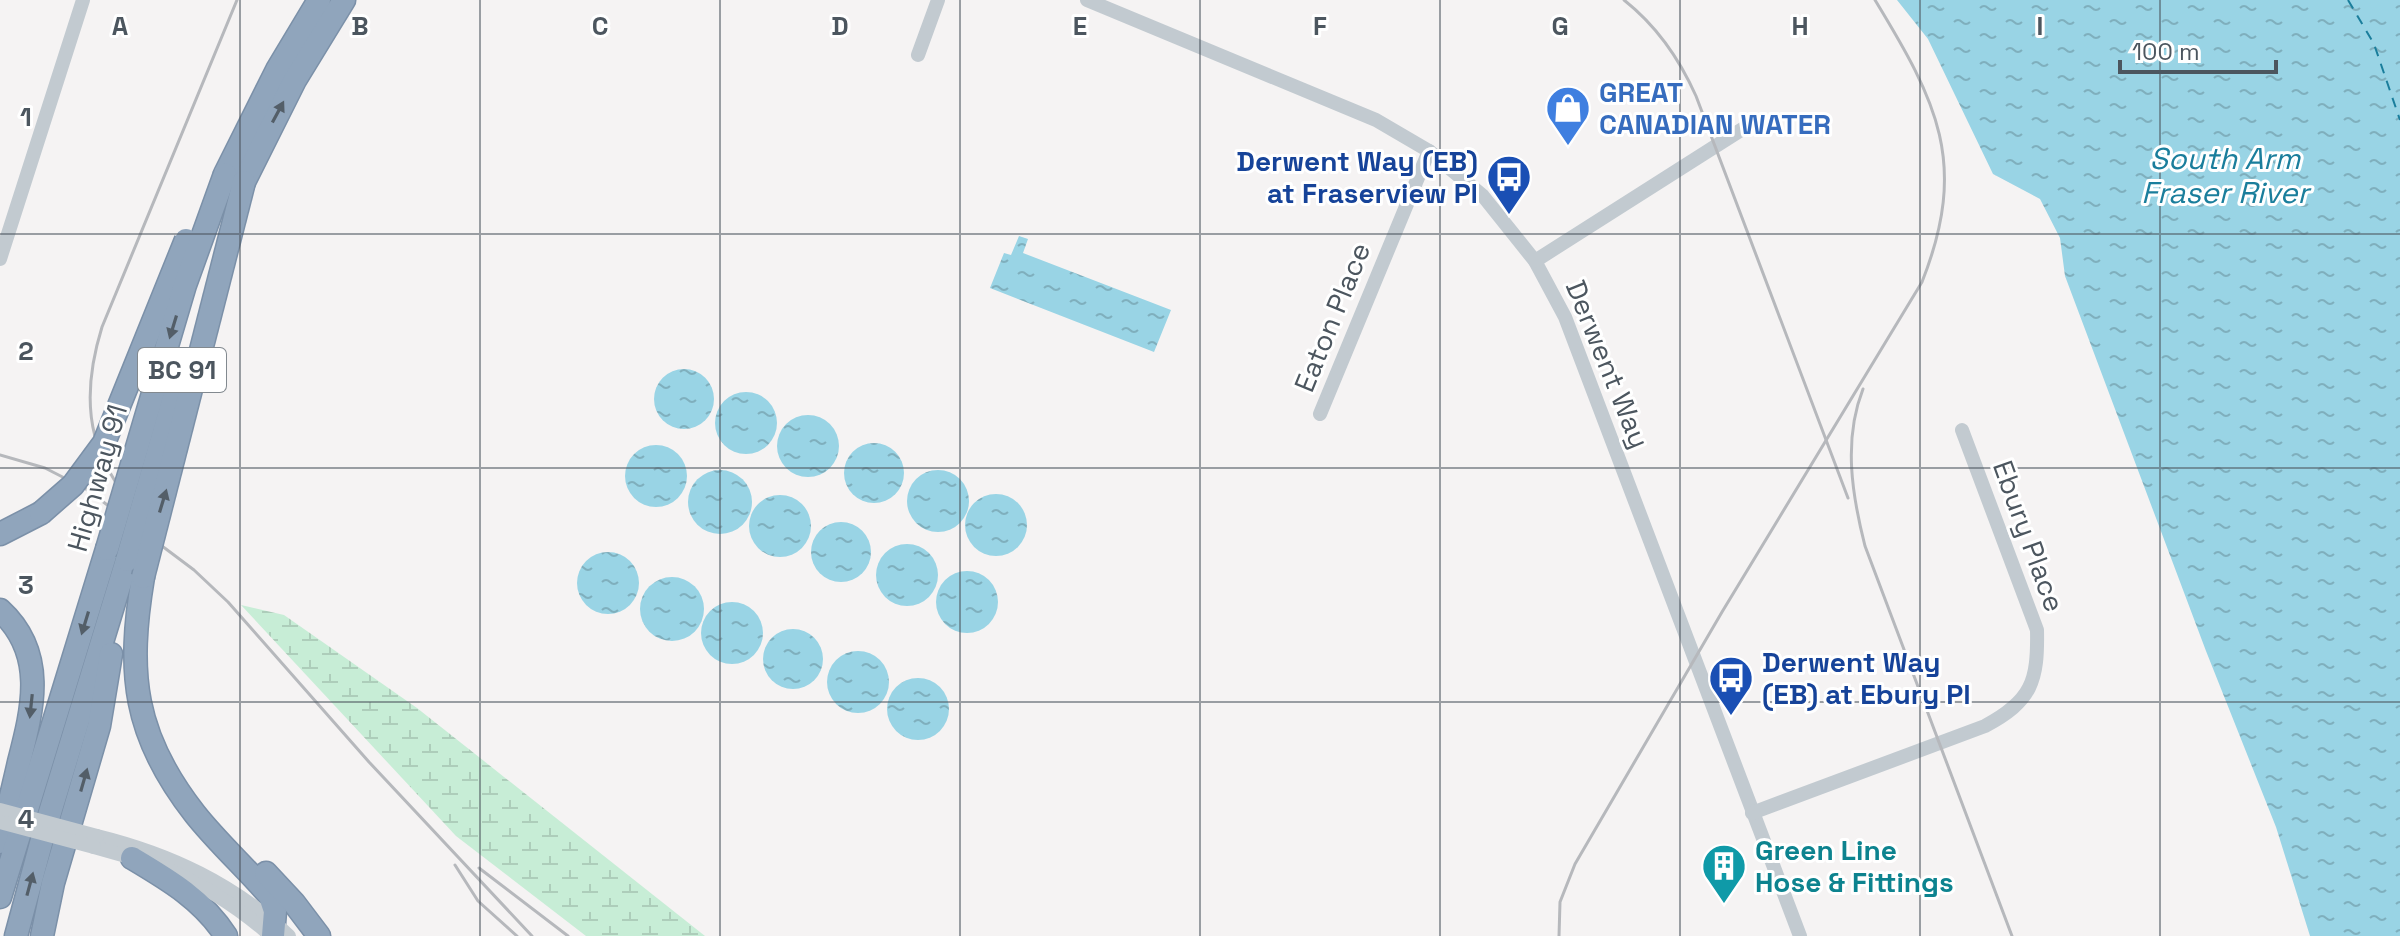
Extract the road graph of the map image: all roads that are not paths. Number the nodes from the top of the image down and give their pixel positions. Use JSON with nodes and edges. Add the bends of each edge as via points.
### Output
{"nodes":[{"id":1,"x":83,"y":0,"type":"edge"},
{"id":2,"x":319,"y":0,"type":"edge"},
{"id":3,"x":344,"y":0,"type":"edge"},
{"id":4,"x":938,"y":0,"type":"edge"},
{"id":5,"x":1087,"y":0,"type":"edge"},
{"id":6,"x":918,"y":55,"type":"dead end"},
{"id":7,"x":1752,"y":123,"type":"dead end"},
{"id":8,"x":1429,"y":151,"type":"junction"},
{"id":9,"x":235,"y":178,"type":"junction"},
{"id":10,"x":0,"y":259,"type":"edge"},
{"id":11,"x":1535,"y":261,"type":"junction"},
{"id":12,"x":1320,"y":414,"type":"dead end"},
{"id":13,"x":1962,"y":430,"type":"dead end"},
{"id":14,"x":0,"y":534,"type":"edge"},
{"id":15,"x":117,"y":554,"type":"junction"},
{"id":16,"x":0,"y":610,"type":"edge"},
{"id":17,"x":154,"y":747,"type":"junction"},
{"id":18,"x":0,"y":810,"type":"edge"},
{"id":19,"x":1752,"y":813,"type":"junction"},
{"id":20,"x":0,"y":822,"type":"edge"},
{"id":21,"x":0,"y":842,"type":"edge"},
{"id":22,"x":95,"y":842,"type":"junction"},
{"id":23,"x":132,"y":858,"type":"junction"},
{"id":24,"x":0,"y":897,"type":"edge"},
{"id":25,"x":277,"y":933,"type":"edge"},
{"id":26,"x":16,"y":936,"type":"edge"},
{"id":27,"x":42,"y":936,"type":"edge"},
{"id":28,"x":226,"y":936,"type":"edge"},
{"id":29,"x":319,"y":936,"type":"edge"},
{"id":30,"x":1800,"y":936,"type":"edge"}],
"edges":[{"from":1,"to":10,"type":"street"},
{"from":2,"to":9,"type":"highway","name":"Highway 91","number":"BC 91","via":[[277,70]]},
{"from":9,"to":3,"type":"highway","name":"Highway 91","number":"BC 91","one_way":true},
{"from":4,"to":6,"type":"street"},
{"from":5,"to":8,"type":"street","name":"Derwent Way","via":[[1376,120]]},
{"from":7,"to":11,"type":"street"},
{"from":8,"to":11,"type":"street","name":"Derwent Way","via":[[1483,196]]},
{"from":8,"to":12,"type":"street","name":"Eaton Place"},
{"from":9,"to":14,"type":"highway","bridge":true,"via":[[186,239],[104,443],[73,485],[41,513]]},
{"from":9,"to":15,"type":"highway","name":"Highway 91","number":"BC 91","bridge":true,"via":[[185,285]]},
{"from":17,"to":9,"type":"highway","one_way":true,"bridge":true,"via":[[139,706],[134,635]]},
{"from":11,"to":19,"type":"street","name":"Derwent Way","via":[[1567,322]]},
{"from":13,"to":19,"type":"street","name":"Ebury Place","via":[[2037,630],[2038,663],[2028,692],[2010,713],[1985,726]]},
{"from":15,"to":24,"type":"highway","name":"Highway 91","number":"BC 91","one_way":true},
{"from":26,"to":15,"type":"highway","name":"Highway 91","number":"BC 91","one_way":true},
{"from":27,"to":15,"type":"highway","one_way":true,"via":[[99,726]]},
{"from":16,"to":21,"type":"highway","one_way":true,"via":[[26,645],[33,692]]},
{"from":17,"to":25,"type":"highway","via":[[197,816],[270,896]]},
{"from":17,"to":29,"type":"highway"},
{"from":18,"to":22,"type":"street","bridge":true},
{"from":19,"to":30,"type":"street","name":"Derwent Way"},
{"from":20,"to":22,"type":"street","bridge":true},
{"from":22,"to":23,"type":"street"},
{"from":22,"to":25,"type":"street","via":[[166,856],[196,870],[249,902]]},
{"from":23,"to":25,"type":"street","via":[[192,880]]},
{"from":23,"to":28,"type":"highway","via":[[194,898]]}]}
